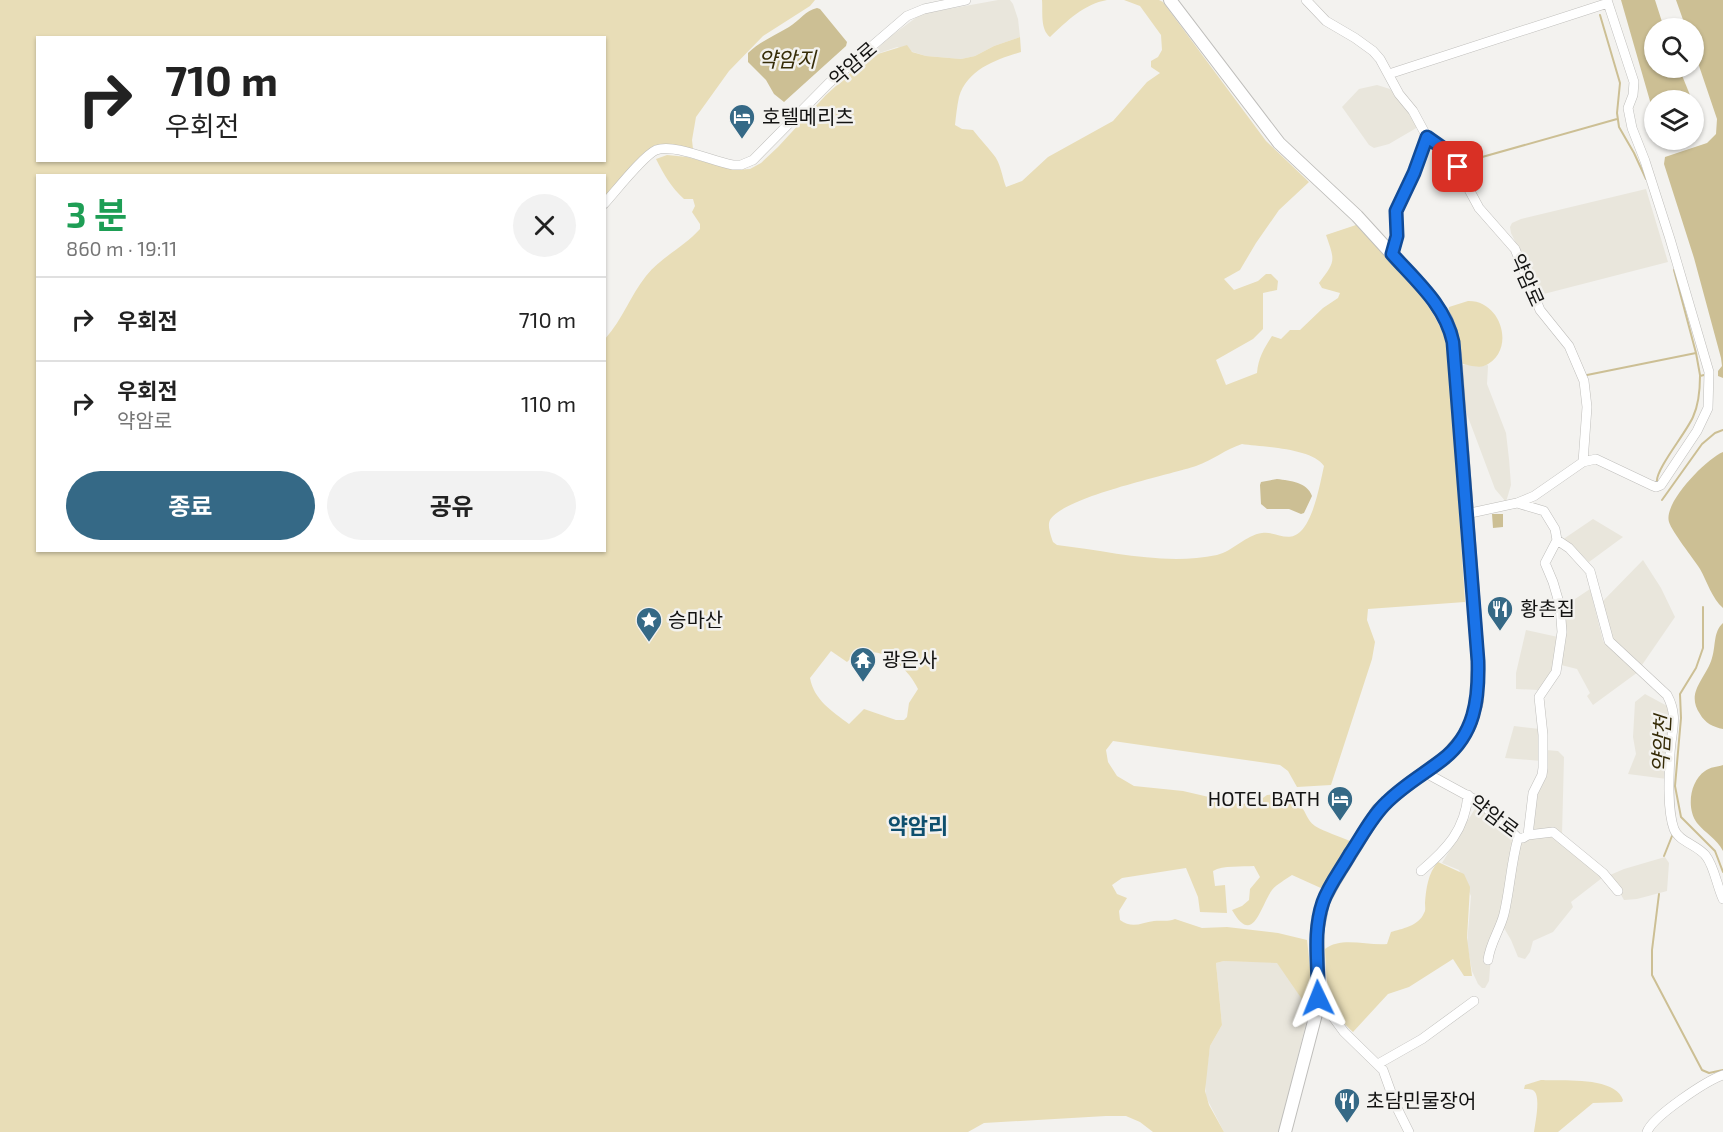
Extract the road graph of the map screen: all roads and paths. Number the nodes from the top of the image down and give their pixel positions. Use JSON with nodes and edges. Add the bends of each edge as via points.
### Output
{"nodes":[{"id":1,"x":966,"y":0,"type":"edge"},
{"id":2,"x":1170,"y":0,"type":"edge"},
{"id":3,"x":1306,"y":0,"type":"edge"},
{"id":4,"x":1608,"y":2,"type":"edge"},
{"id":5,"x":1389,"y":75,"type":"junction"},
{"id":6,"x":1427,"y":137,"type":"junction"},
{"id":7,"x":606,"y":202,"type":"edge"},
{"id":8,"x":1392,"y":254,"type":"junction"},
{"id":9,"x":1583,"y":462,"type":"junction"},
{"id":10,"x":1517,"y":503,"type":"junction"},
{"id":11,"x":1466,"y":514,"type":"junction"},
{"id":12,"x":1557,"y":540,"type":"junction"},
{"id":13,"x":1424,"y":772,"type":"junction"},
{"id":14,"x":1468,"y":795,"type":"junction"},
{"id":15,"x":1523,"y":837,"type":"junction"},
{"id":16,"x":1421,"y":871,"type":"dead end"},
{"id":17,"x":1618,"y":891,"type":"dead end"},
{"id":18,"x":1723,"y":899,"type":"edge"},
{"id":19,"x":1488,"y":960,"type":"dead end"},
{"id":20,"x":1318,"y":998,"type":"junction"},
{"id":21,"x":1474,"y":1000,"type":"dead end"},
{"id":22,"x":1378,"y":1064,"type":"junction"},
{"id":23,"x":1723,"y":1075,"type":"edge"},
{"id":24,"x":1285,"y":1132,"type":"edge"},
{"id":25,"x":1409,"y":1132,"type":"edge"},
{"id":26,"x":1647,"y":1132,"type":"edge"}],
"edges":[{"from":1,"to":7,"type":"street","name":"약암로","via":[[907,16],[829,83],[753,160],[733,165],[663,149],[645,160]]},
{"from":2,"to":8,"type":"street","via":[[1279,143]]},
{"from":3,"to":5,"type":"street","name":"약암로","via":[[1326,21],[1373,51]]},
{"from":4,"to":5,"type":"street"},
{"from":4,"to":9,"type":"street","via":[[1634,82],[1628,108],[1632,128],[1709,372],[1708,408],[1661,485],[1656,487],[1596,459]]},
{"from":5,"to":6,"type":"street","name":"약암로"},
{"from":6,"to":8,"type":"street","via":[[1396,211],[1397,236]]},
{"from":6,"to":9,"type":"street","name":"약암로","via":[[1452,158],[1479,208],[1515,249],[1540,310],[1575,358],[1584,381],[1587,407]]},
{"from":8,"to":11,"type":"street","via":[[1442,311],[1451,332]]},
{"from":9,"to":10,"type":"street","via":[[1556,483]]},
{"from":10,"to":11,"type":"street"},
{"from":10,"to":12,"type":"street","via":[[1544,511]]},
{"from":11,"to":13,"type":"street","via":[[1478,661],[1477,701],[1463,737],[1447,756]]},
{"from":12,"to":15,"type":"street","via":[[1545,563],[1560,606],[1561,646],[1556,672],[1539,697],[1543,768]]},
{"from":12,"to":18,"type":"street","via":[[1590,571],[1609,641],[1671,703],[1674,828],[1706,856]]},
{"from":13,"to":14,"type":"street","name":"약암로"},
{"from":13,"to":20,"type":"street","via":[[1378,810],[1328,892],[1317,933]]},
{"from":14,"to":15,"type":"street","name":"약암로"},
{"from":14,"to":16,"type":"street","via":[[1461,827],[1446,848]]},
{"from":15,"to":17,"type":"street","name":"약암로","via":[[1548,831],[1557,834]]},
{"from":15,"to":19,"type":"street"},
{"from":20,"to":22,"type":"street","via":[[1344,1032]]},
{"from":20,"to":24,"type":"street"},
{"from":21,"to":22,"type":"street","via":[[1422,1039]]},
{"from":22,"to":25,"type":"street"},
{"from":23,"to":26,"type":"street","via":[[1661,1114]]}]}
